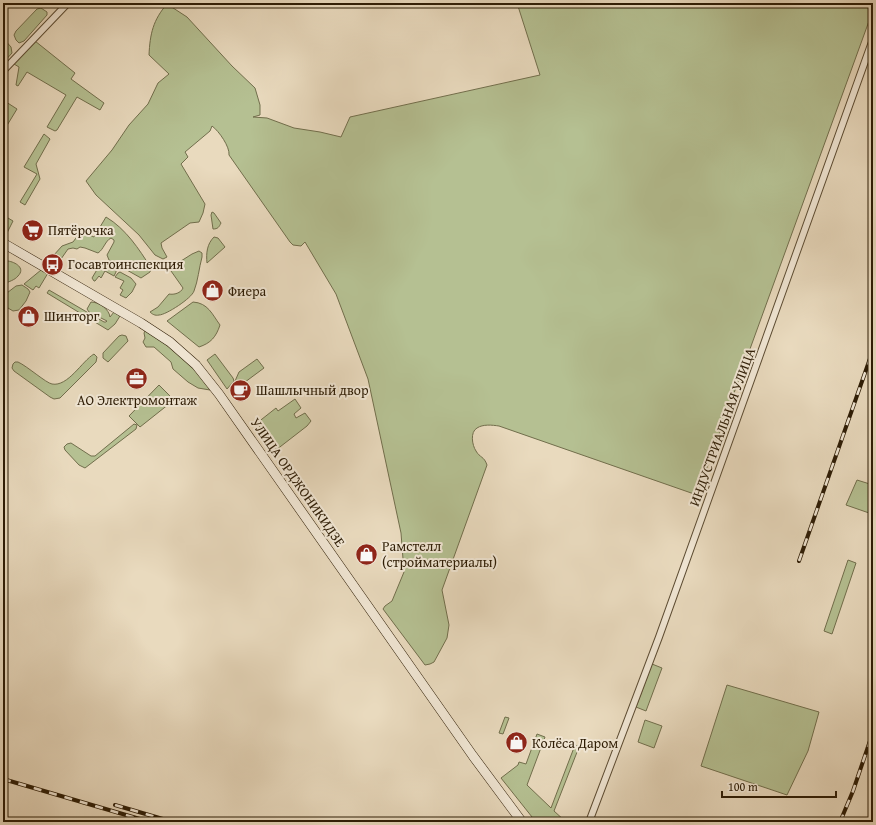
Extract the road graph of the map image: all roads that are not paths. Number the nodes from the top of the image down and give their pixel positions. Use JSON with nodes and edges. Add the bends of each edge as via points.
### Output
{"nodes":[{"id":1,"x":68,"y":3,"type":"edge"},
{"id":2,"x":873,"y":39,"type":"edge"},
{"id":3,"x":3,"y":71,"type":"edge"},
{"id":4,"x":3,"y":243,"type":"edge"},
{"id":5,"x":522,"y":822,"type":"edge"},
{"id":6,"x":589,"y":822,"type":"edge"}],
"edges":[{"from":1,"to":3,"type":"street"},
{"from":2,"to":6,"type":"street","name":"ИНДУСТРИАЛЬНАЯ УЛИЦА","via":[[662,630]]},
{"from":4,"to":5,"type":"main road","name":"УЛИЦА ОРДЖОНИКИДЗЕ","via":[[152,330],[196,365]]}]}
